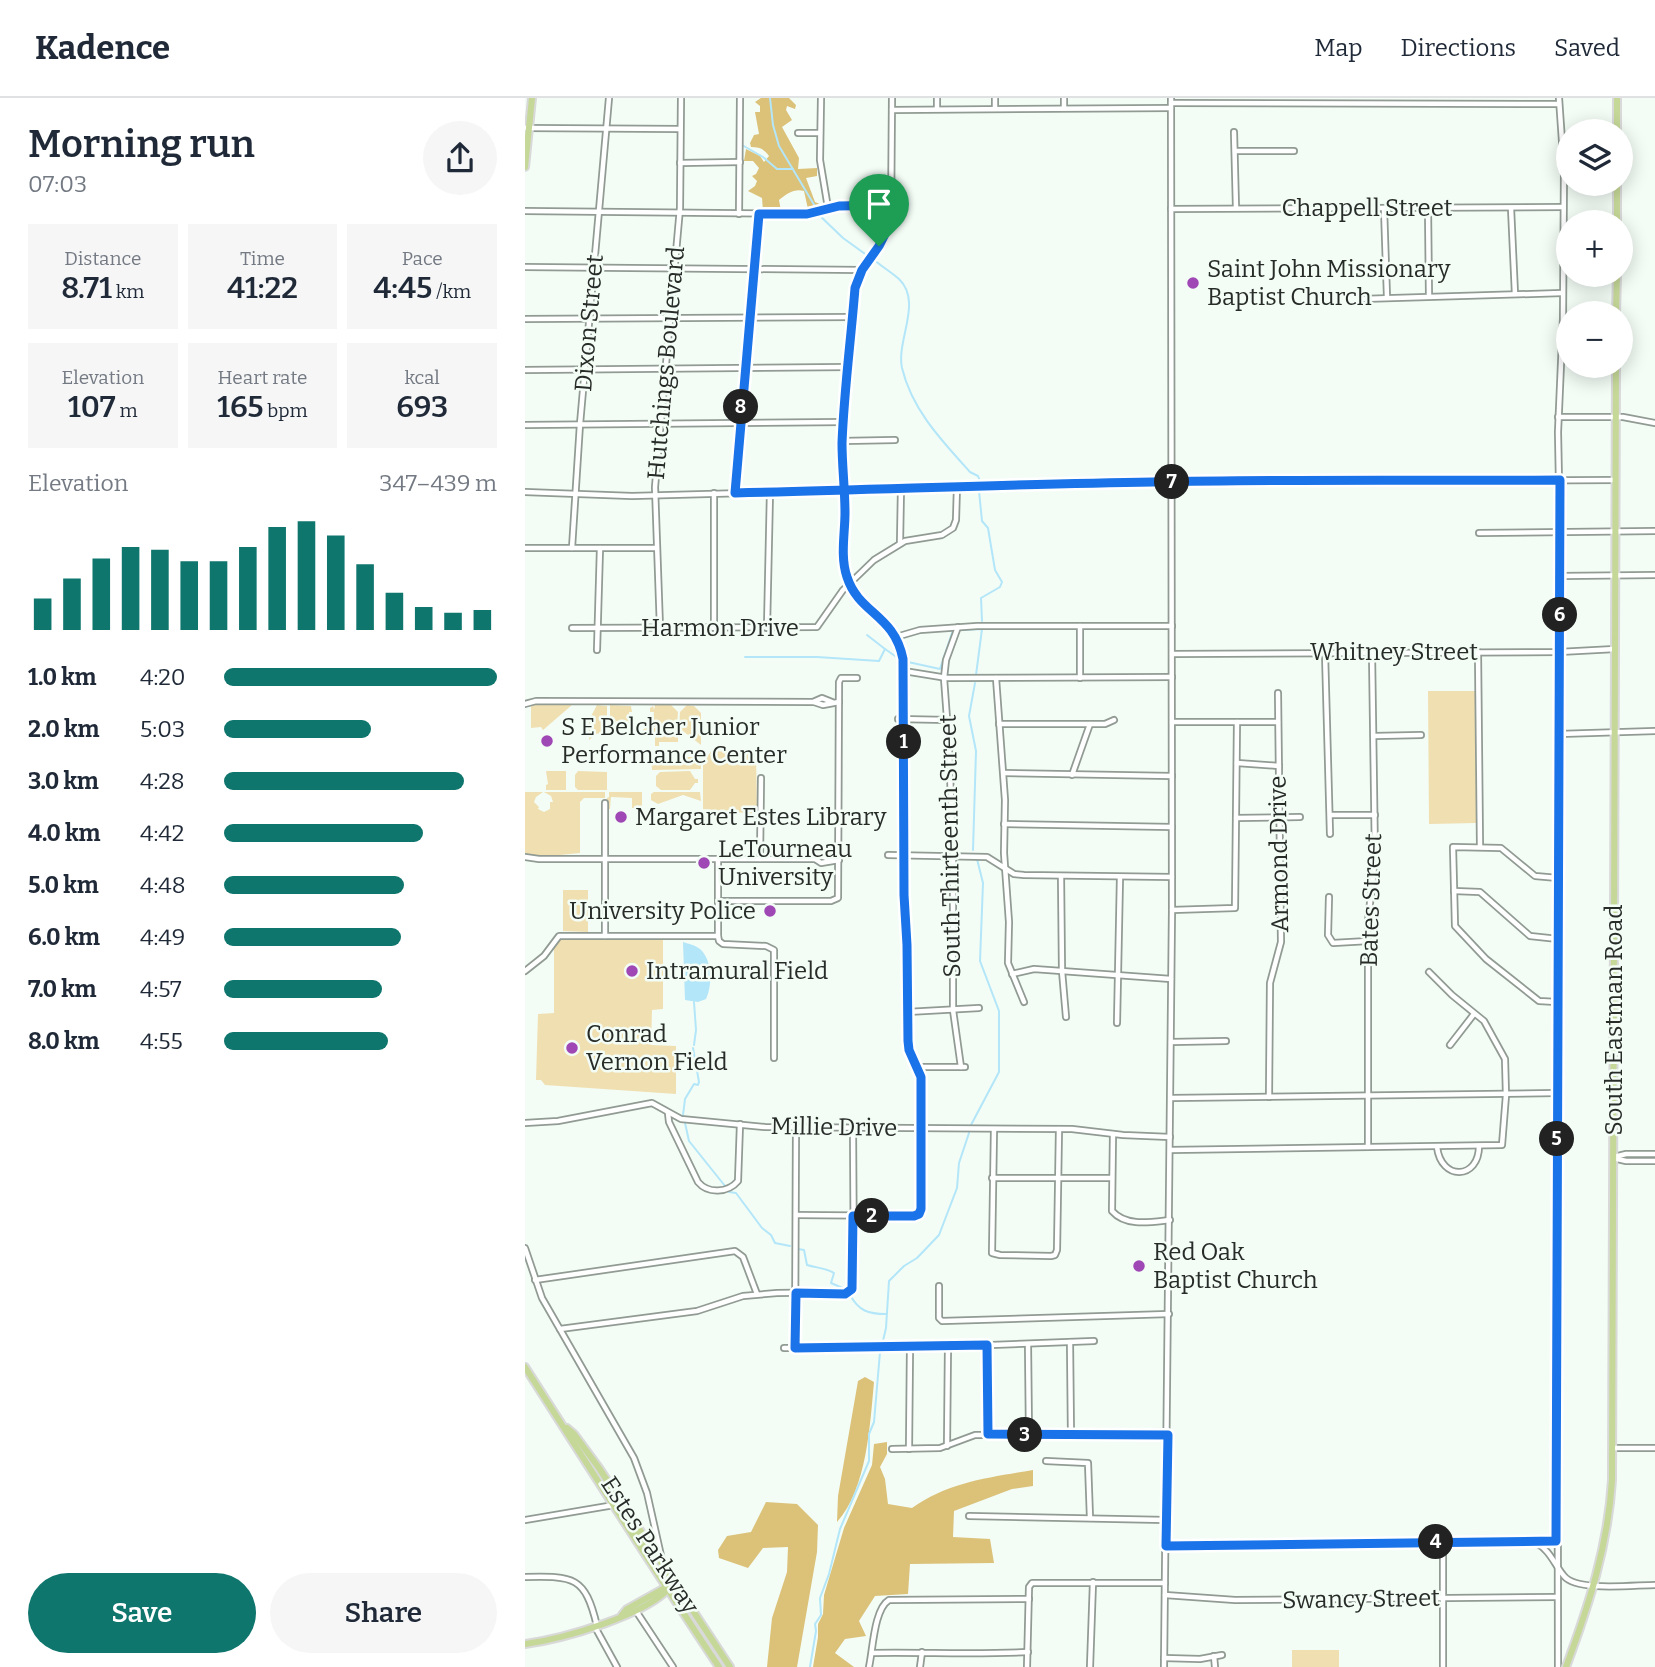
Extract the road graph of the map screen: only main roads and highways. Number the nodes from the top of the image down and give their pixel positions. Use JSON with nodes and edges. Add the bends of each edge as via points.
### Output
{"nodes":[{"id":1,"x":532,"y":98,"type":"edge"},
{"id":2,"x":1617,"y":98,"type":"edge"},
{"id":3,"x":1617,"y":119,"type":"edge"},
{"id":4,"x":527,"y":128,"type":"edge"},
{"id":5,"x":525,"y":167,"type":"edge"},
{"id":6,"x":1616,"y":378,"type":"edge"},
{"id":7,"x":525,"y":1367,"type":"edge"},
{"id":8,"x":565,"y":1426,"type":"junction"},
{"id":9,"x":599,"y":1468,"type":"junction"},
{"id":10,"x":615,"y":1504,"type":"junction"},
{"id":11,"x":655,"y":1569,"type":"junction"},
{"id":12,"x":669,"y":1587,"type":"junction"},
{"id":13,"x":651,"y":1599,"type":"junction"},
{"id":14,"x":680,"y":1606,"type":"junction"},
{"id":15,"x":694,"y":1612,"type":"junction"},
{"id":16,"x":622,"y":1615,"type":"junction"},
{"id":17,"x":525,"y":1644,"type":"edge"},
{"id":18,"x":719,"y":1667,"type":"edge"},
{"id":19,"x":730,"y":1667,"type":"edge"},
{"id":20,"x":1566,"y":1667,"type":"edge"}],
"edges":[{"from":1,"to":4,"type":"main road"},
{"from":2,"to":3,"type":"main road"},
{"from":4,"to":5,"type":"main road"},
{"from":6,"to":20,"type":"main road","name":"South Eastman Road","via":[[1613,1448],[1608,1520],[1595,1585]]},
{"from":7,"to":8,"type":"main road","name":"Estes Parkway"},
{"from":8,"to":9,"type":"main road","name":"Estes Parkway"},
{"from":8,"to":10,"type":"main road","name":"Estes Parkway"},
{"from":9,"to":10,"type":"main road"},
{"from":9,"to":15,"type":"main road","name":"Estes Parkway"},
{"from":10,"to":11,"type":"main road","name":"Estes Parkway"},
{"from":10,"to":12,"type":"main road"},
{"from":11,"to":12,"type":"main road","name":"Estes Parkway"},
{"from":11,"to":13,"type":"main road","via":[[659,1583]]},
{"from":12,"to":13,"type":"main road"},
{"from":12,"to":14,"type":"main road","name":"Estes Parkway"},
{"from":12,"to":15,"type":"main road"},
{"from":13,"to":14,"type":"main road","via":[[668,1597]]},
{"from":13,"to":16,"type":"main road"},
{"from":13,"to":16,"type":"main road"},
{"from":14,"to":18,"type":"main road","name":"Estes Parkway"},
{"from":15,"to":19,"type":"main road","name":"Estes Parkway"},
{"from":16,"to":17,"type":"main road","via":[[564,1637]]}]}
